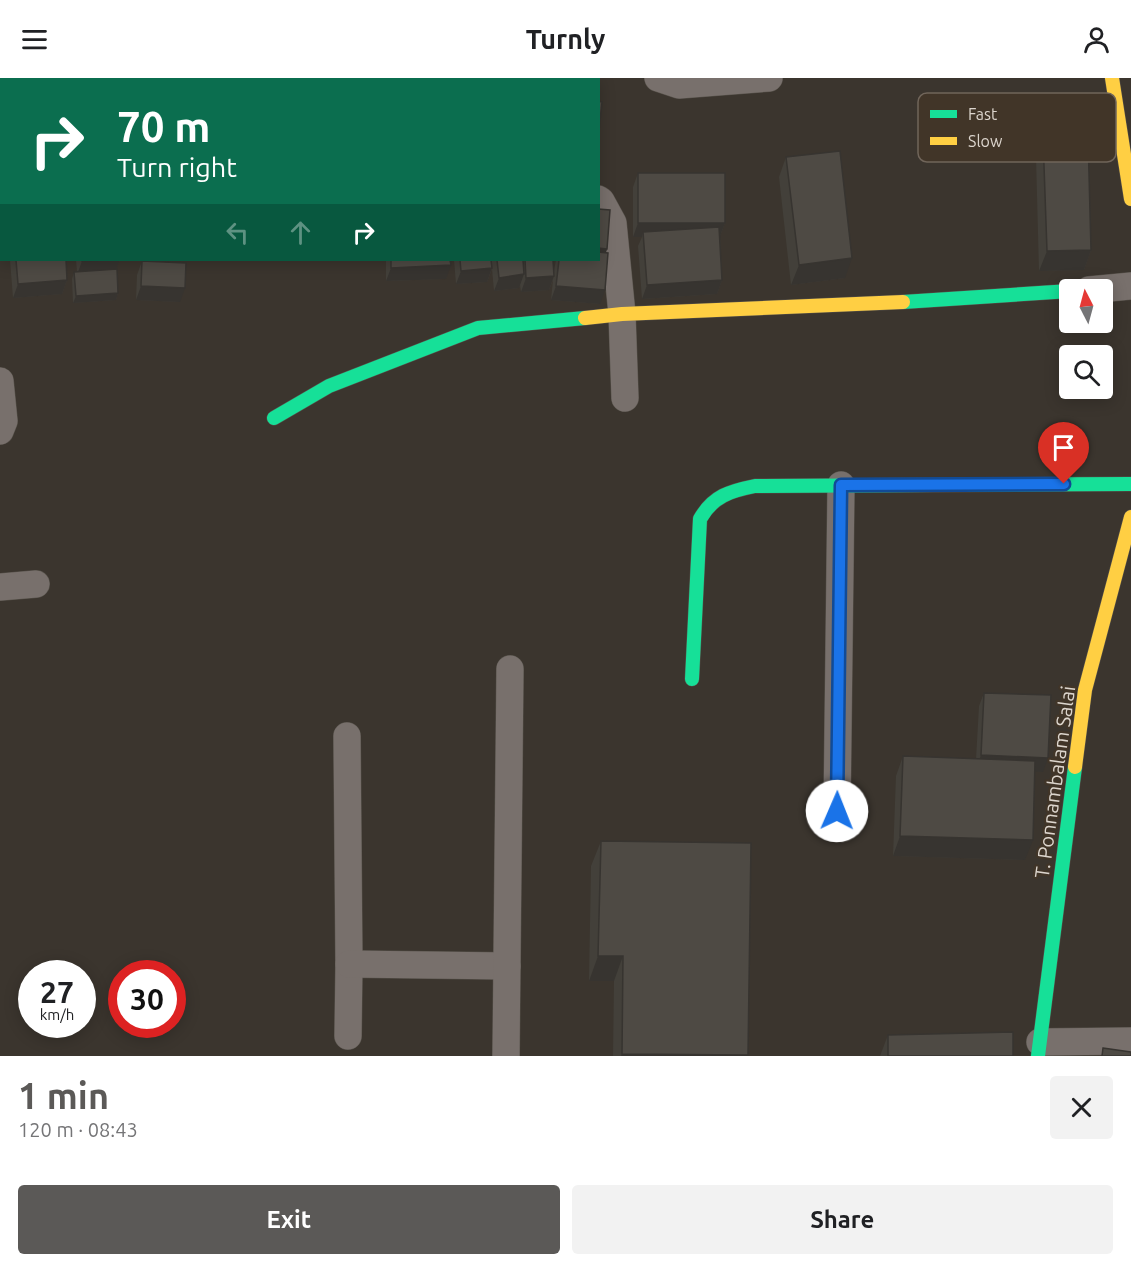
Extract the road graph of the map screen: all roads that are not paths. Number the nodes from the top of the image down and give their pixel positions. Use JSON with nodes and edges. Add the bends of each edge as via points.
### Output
{"nodes":[{"id":1,"x":658,"y":78,"type":"edge"},
{"id":2,"x":769,"y":78,"type":"edge"},
{"id":3,"x":1120,"y":95,"type":"edge"},
{"id":4,"x":1131,"y":199,"type":"edge"},
{"id":5,"x":600,"y":201,"type":"edge"},
{"id":6,"x":1131,"y":286,"type":"edge"},
{"id":7,"x":1113,"y":288,"type":"edge"},
{"id":8,"x":1059,"y":292,"type":"edge"},
{"id":9,"x":622,"y":314,"type":"junction"},
{"id":10,"x":0,"y":381,"type":"edge"},
{"id":11,"x":625,"y":398,"type":"dead end"},
{"id":12,"x":274,"y":418,"type":"dead end"},
{"id":13,"x":0,"y":431,"type":"edge"},
{"id":14,"x":1131,"y":483,"type":"edge"},
{"id":15,"x":841,"y":485,"type":"junction"},
{"id":16,"x":1131,"y":517,"type":"edge"},
{"id":17,"x":36,"y":585,"type":"dead end"},
{"id":18,"x":0,"y":586,"type":"edge"},
{"id":19,"x":510,"y":669,"type":"dead end"},
{"id":20,"x":692,"y":679,"type":"dead end"},
{"id":21,"x":347,"y":736,"type":"dead end"},
{"id":22,"x":837,"y":811,"type":"dead end"},
{"id":23,"x":349,"y":964,"type":"junction"},
{"id":24,"x":507,"y":966,"type":"junction"},
{"id":25,"x":348,"y":1036,"type":"dead end"},
{"id":26,"x":1131,"y":1041,"type":"edge"},
{"id":27,"x":1039,"y":1049,"type":"edge"},
{"id":28,"x":506,"y":1056,"type":"edge"}],
"edges":[{"from":1,"to":2,"type":"street","via":[[679,85]]},
{"from":3,"to":4,"type":"street"},
{"from":5,"to":9,"type":"street","via":[[613,223]]},
{"from":6,"to":7,"type":"street"},
{"from":8,"to":9,"type":"street"},
{"from":9,"to":11,"type":"street"},
{"from":9,"to":12,"type":"street","via":[[478,328],[329,386]]},
{"from":10,"to":13,"type":"street","via":[[4,421]]},
{"from":14,"to":15,"type":"street"},
{"from":15,"to":20,"type":"street","via":[[755,486],[728,491],[707,505],[700,519]]},
{"from":15,"to":22,"type":"street"},
{"from":16,"to":27,"type":"street","name":"T. Ponnambalam Salai","via":[[1085,690]]},
{"from":17,"to":18,"type":"street"},
{"from":19,"to":24,"type":"street"},
{"from":21,"to":23,"type":"street"},
{"from":23,"to":24,"type":"street"},
{"from":23,"to":25,"type":"street"},
{"from":24,"to":28,"type":"street"},
{"from":26,"to":27,"type":"street"}]}
